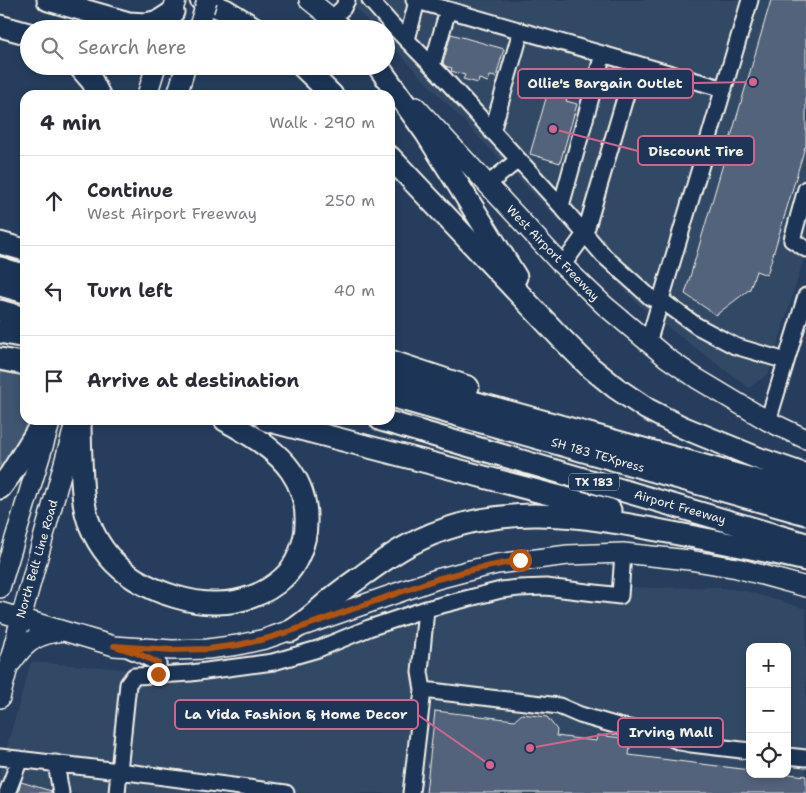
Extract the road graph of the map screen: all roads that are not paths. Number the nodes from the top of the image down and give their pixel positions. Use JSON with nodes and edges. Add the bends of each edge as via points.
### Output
{"nodes":[{"id":1,"x":48,"y":0,"type":"edge"},
{"id":2,"x":309,"y":0,"type":"edge"},
{"id":3,"x":347,"y":0,"type":"edge"},
{"id":4,"x":370,"y":0,"type":"edge"},
{"id":5,"x":415,"y":0,"type":"edge"},
{"id":6,"x":750,"y":0,"type":"edge"},
{"id":7,"x":204,"y":3,"type":"edge"},
{"id":8,"x":440,"y":5,"type":"edge"},
{"id":9,"x":173,"y":10,"type":"edge"},
{"id":10,"x":118,"y":20,"type":"edge"},
{"id":11,"x":160,"y":20,"type":"edge"},
{"id":12,"x":200,"y":20,"type":"edge"},
{"id":13,"x":241,"y":20,"type":"edge"},
{"id":14,"x":332,"y":20,"type":"edge"},
{"id":15,"x":338,"y":20,"type":"edge"},
{"id":16,"x":388,"y":20,"type":"edge"},
{"id":17,"x":0,"y":26,"type":"edge"},
{"id":18,"x":395,"y":27,"type":"edge"},
{"id":19,"x":521,"y":31,"type":"junction"},
{"id":20,"x":20,"y":32,"type":"edge"},
{"id":21,"x":407,"y":40,"type":"junction"},
{"id":22,"x":603,"y":54,"type":"junction"},
{"id":23,"x":635,"y":64,"type":"junction"},
{"id":24,"x":432,"y":66,"type":"junction"},
{"id":25,"x":87,"y":75,"type":"edge"},
{"id":26,"x":153,"y":75,"type":"edge"},
{"id":27,"x":183,"y":75,"type":"edge"},
{"id":28,"x":311,"y":75,"type":"edge"},
{"id":29,"x":384,"y":75,"type":"edge"},
{"id":30,"x":386,"y":75,"type":"edge"},
{"id":31,"x":724,"y":89,"type":"junction"},
{"id":32,"x":96,"y":90,"type":"edge"},
{"id":33,"x":149,"y":90,"type":"edge"},
{"id":34,"x":179,"y":90,"type":"edge"},
{"id":35,"x":327,"y":90,"type":"edge"},
{"id":36,"x":492,"y":132,"type":"junction"},
{"id":37,"x":518,"y":160,"type":"junction"},
{"id":38,"x":395,"y":162,"type":"edge"},
{"id":39,"x":488,"y":184,"type":"junction"},
{"id":40,"x":806,"y":189,"type":"edge"},
{"id":41,"x":560,"y":206,"type":"junction"},
{"id":42,"x":585,"y":234,"type":"junction"},
{"id":43,"x":0,"y":243,"type":"edge"},
{"id":44,"x":20,"y":249,"type":"edge"},
{"id":45,"x":806,"y":249,"type":"edge"},
{"id":46,"x":562,"y":266,"type":"junction"},
{"id":47,"x":0,"y":268,"type":"edge"},
{"id":48,"x":20,"y":274,"type":"edge"},
{"id":49,"x":0,"y":285,"type":"edge"},
{"id":50,"x":20,"y":291,"type":"edge"},
{"id":51,"x":0,"y":296,"type":"edge"},
{"id":52,"x":806,"y":296,"type":"edge"},
{"id":53,"x":661,"y":300,"type":"junction"},
{"id":54,"x":20,"y":302,"type":"edge"},
{"id":55,"x":0,"y":311,"type":"edge"},
{"id":56,"x":19,"y":328,"type":"edge"},
{"id":57,"x":559,"y":336,"type":"junction"},
{"id":58,"x":648,"y":343,"type":"junction"},
{"id":59,"x":786,"y":362,"type":"junction"},
{"id":60,"x":395,"y":363,"type":"edge"},
{"id":61,"x":395,"y":380,"type":"edge"},
{"id":62,"x":395,"y":397,"type":"edge"},
{"id":63,"x":395,"y":407,"type":"edge"},
{"id":64,"x":768,"y":421,"type":"junction"},
{"id":65,"x":395,"y":424,"type":"edge"},
{"id":66,"x":41,"y":425,"type":"edge"},
{"id":67,"x":49,"y":425,"type":"edge"},
{"id":68,"x":77,"y":425,"type":"edge"},
{"id":69,"x":78,"y":425,"type":"edge"},
{"id":70,"x":233,"y":425,"type":"edge"},
{"id":71,"x":285,"y":425,"type":"edge"},
{"id":72,"x":596,"y":436,"type":"junction"},
{"id":73,"x":806,"y":439,"type":"edge"},
{"id":74,"x":806,"y":475,"type":"edge"},
{"id":75,"x":0,"y":488,"type":"edge"},
{"id":76,"x":806,"y":494,"type":"edge"},
{"id":77,"x":806,"y":514,"type":"edge"},
{"id":78,"x":806,"y":524,"type":"edge"},
{"id":79,"x":806,"y":544,"type":"edge"},
{"id":80,"x":747,"y":547,"type":"junction"},
{"id":81,"x":623,"y":553,"type":"junction"},
{"id":82,"x":806,"y":560,"type":"edge"},
{"id":83,"x":0,"y":588,"type":"edge"},
{"id":84,"x":806,"y":588,"type":"edge"},
{"id":85,"x":426,"y":608,"type":"junction"},
{"id":86,"x":0,"y":612,"type":"edge"},
{"id":87,"x":21,"y":618,"type":"junction"},
{"id":88,"x":64,"y":631,"type":"junction"},
{"id":89,"x":291,"y":631,"type":"junction"},
{"id":90,"x":114,"y":646,"type":"junction"},
{"id":91,"x":8,"y":670,"type":"junction"},
{"id":92,"x":158,"y":674,"type":"junction"},
{"id":93,"x":423,"y":690,"type":"junction"},
{"id":94,"x":0,"y":698,"type":"edge"},
{"id":95,"x":746,"y":751,"type":"edge"},
{"id":96,"x":791,"y":756,"type":"edge"},
{"id":97,"x":0,"y":757,"type":"edge"},
{"id":98,"x":806,"y":758,"type":"edge"},
{"id":99,"x":20,"y":759,"type":"junction"},
{"id":100,"x":56,"y":763,"type":"junction"},
{"id":101,"x":119,"y":770,"type":"junction"},
{"id":102,"x":7,"y":793,"type":"edge"},
{"id":103,"x":61,"y":793,"type":"edge"},
{"id":104,"x":116,"y":793,"type":"edge"},
{"id":105,"x":286,"y":793,"type":"edge"},
{"id":106,"x":411,"y":793,"type":"edge"}],
"edges":[{"from":1,"to":10,"type":"highway"},
{"from":2,"to":14,"type":"main road"},
{"from":3,"to":15,"type":"street"},
{"from":4,"to":16,"type":"street"},
{"from":5,"to":8,"type":"street"},
{"from":5,"to":21,"type":"street"},
{"from":6,"to":31,"type":"street"},
{"from":7,"to":12,"type":"main road"},
{"from":7,"to":13,"type":"highway"},
{"from":8,"to":19,"type":"street"},
{"from":8,"to":24,"type":"street"},
{"from":9,"to":11,"type":"highway"},
{"from":17,"to":20,"type":"highway"},
{"from":18,"to":21,"type":"street"},
{"from":19,"to":22,"type":"street"},
{"from":19,"to":36,"type":"street"},
{"from":21,"to":24,"type":"street"},
{"from":22,"to":23,"type":"street"},
{"from":22,"to":41,"type":"street"},
{"from":23,"to":31,"type":"street"},
{"from":23,"to":42,"type":"street"},
{"from":24,"to":36,"type":"street"},
{"from":25,"to":32,"type":"highway"},
{"from":26,"to":33,"type":"main road"},
{"from":27,"to":34,"type":"main road"},
{"from":28,"to":35,"type":"highway"},
{"from":29,"to":57,"type":"highway","via":[[426,133],[523,288]]},
{"from":30,"to":39,"type":"main road","name":"West Airport Freeway"},
{"from":31,"to":53,"type":"street"},
{"from":36,"to":37,"type":"street"},
{"from":37,"to":39,"type":"street"},
{"from":37,"to":41,"type":"street"},
{"from":38,"to":57,"type":"highway"},
{"from":39,"to":46,"type":"main road","name":"West Airport Freeway"},
{"from":40,"to":45,"type":"street","via":[[792,240]]},
{"from":41,"to":42,"type":"street"},
{"from":42,"to":46,"type":"street"},
{"from":42,"to":53,"type":"street","via":[[604,256],[651,298]]},
{"from":43,"to":44,"type":"highway"},
{"from":46,"to":58,"type":"main road","name":"West Airport Freeway"},
{"from":47,"to":48,"type":"highway"},
{"from":49,"to":50,"type":"highway"},
{"from":51,"to":54,"type":"highway"},
{"from":52,"to":59,"type":"street"},
{"from":53,"to":58,"type":"street"},
{"from":53,"to":59,"type":"street","via":[[697,326],[735,346]]},
{"from":55,"to":56,"type":"highway"},
{"from":57,"to":74,"type":"highway","via":[[590,368],[647,409],[720,444]]},
{"from":58,"to":64,"type":"main road","name":"West Airport Freeway","via":[[696,378]]},
{"from":59,"to":64,"type":"street"},
{"from":60,"to":72,"type":"highway","via":[[534,408]]},
{"from":61,"to":72,"type":"highway"},
{"from":62,"to":77,"type":"highway","name":"SH 183 TEXpress"},
{"from":63,"to":78,"type":"highway","name":"SH 183 TEXpress"},
{"from":64,"to":73,"type":"main road","name":"West Airport Freeway"},
{"from":65,"to":79,"type":"highway","name":"Airport Freeway","number":"TX 183"},
{"from":66,"to":75,"type":"highway"},
{"from":67,"to":83,"type":"main road"},
{"from":68,"to":87,"type":"main road","name":"North Belt Line Road"},
{"from":69,"to":70,"type":"highway","via":[[84,501],[98,543],[114,563],[160,592],[217,603],[243,600],[264,592],[284,578],[298,558],[306,534],[307,511],[301,489],[290,470],[273,453]]},
{"from":71,"to":80,"type":"highway"},
{"from":72,"to":76,"type":"highway"},
{"from":80,"to":82,"type":"highway"},
{"from":80,"to":89,"type":"highway","via":[[589,518],[527,515],[480,520],[407,546]]},
{"from":81,"to":84,"type":"main road","via":[[715,564]]},
{"from":81,"to":85,"type":"street","via":[[620,596],[546,587],[519,588],[488,592]]},
{"from":81,"to":89,"type":"main road","via":[[520,560],[471,570]]},
{"from":85,"to":92,"type":"street","via":[[318,649],[273,662]]},
{"from":85,"to":93,"type":"street","via":[[420,672]]},
{"from":86,"to":87,"type":"main road"},
{"from":87,"to":88,"type":"main road"},
{"from":87,"to":91,"type":"main road","name":"North Belt Line Road"},
{"from":88,"to":90,"type":"main road"},
{"from":88,"to":91,"type":"main road","via":[[44,634],[30,642]]},
{"from":89,"to":90,"type":"main road","via":[[208,649]]},
{"from":90,"to":92,"type":"street","via":[[158,663]]},
{"from":91,"to":94,"type":"main road","name":"North Belt Line Road"},
{"from":92,"to":101,"type":"street","via":[[134,676],[128,684]]},
{"from":93,"to":95,"type":"street","via":[[560,706],[580,715],[660,733],[680,742]]},
{"from":93,"to":106,"type":"street"},
{"from":96,"to":98,"type":"street"},
{"from":97,"to":99,"type":"street"},
{"from":99,"to":100,"type":"street"},
{"from":99,"to":102,"type":"street"},
{"from":100,"to":101,"type":"street"},
{"from":100,"to":103,"type":"street"},
{"from":101,"to":104,"type":"street"},
{"from":101,"to":105,"type":"street"}]}
